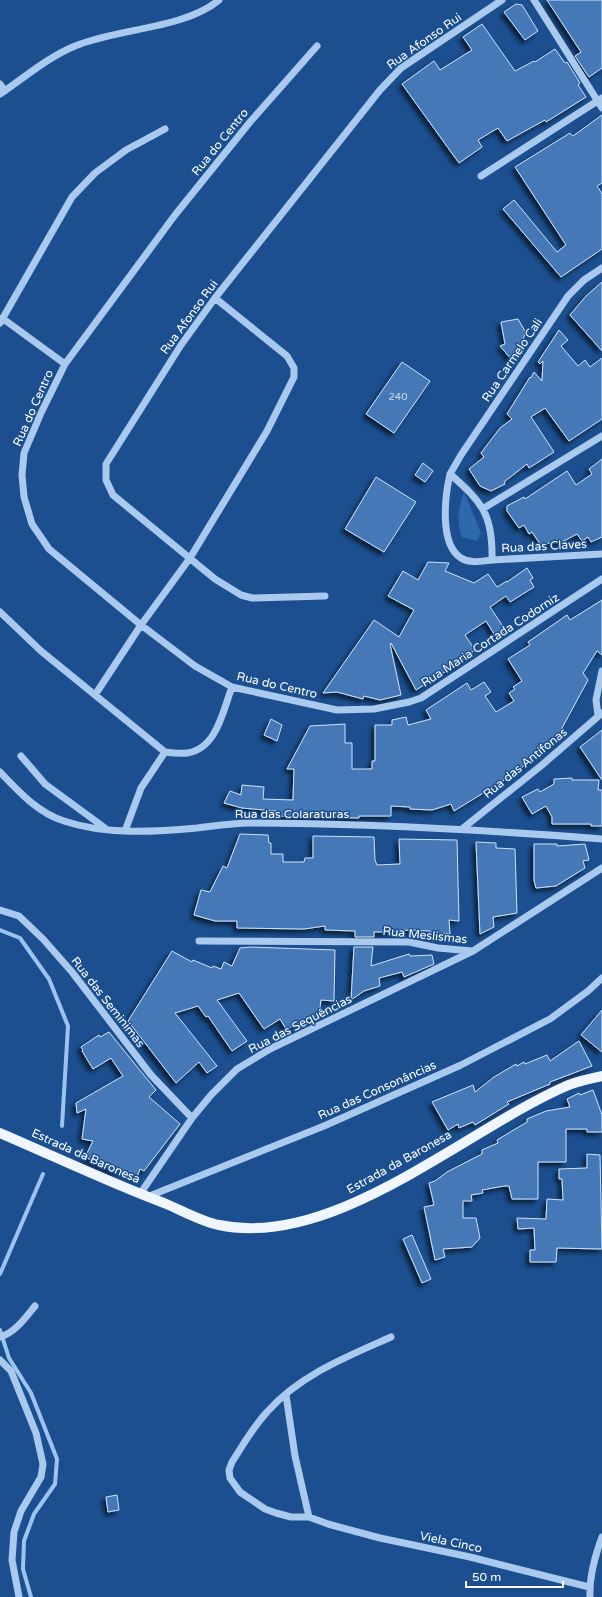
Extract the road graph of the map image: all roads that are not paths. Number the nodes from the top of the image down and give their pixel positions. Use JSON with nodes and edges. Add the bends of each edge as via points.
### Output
{"nodes":[{"id":1,"x":219,"y":0,"type":"edge"},
{"id":2,"x":502,"y":0,"type":"edge"},
{"id":3,"x":534,"y":0,"type":"edge"},
{"id":4,"x":317,"y":46,"type":"dead end"},
{"id":5,"x":0,"y":84,"type":"edge"},
{"id":6,"x":2,"y":92,"type":"edge"},
{"id":7,"x":600,"y":99,"type":"edge"},
{"id":8,"x":602,"y":108,"type":"edge"},
{"id":9,"x":165,"y":128,"type":"dead end"},
{"id":10,"x":481,"y":176,"type":"dead end"},
{"id":11,"x":602,"y":268,"type":"edge"},
{"id":12,"x":215,"y":298,"type":"junction"},
{"id":13,"x":1,"y":320,"type":"edge"},
{"id":14,"x":66,"y":364,"type":"junction"},
{"id":15,"x":602,"y":436,"type":"edge"},
{"id":16,"x":450,"y":474,"type":"junction"},
{"id":17,"x":484,"y":508,"type":"junction"},
{"id":18,"x":602,"y":554,"type":"edge"},
{"id":19,"x":190,"y":558,"type":"junction"},
{"id":20,"x":492,"y":560,"type":"junction"},
{"id":21,"x":602,"y":579,"type":"edge"},
{"id":22,"x":325,"y":596,"type":"dead end"},
{"id":23,"x":0,"y":612,"type":"edge"},
{"id":24,"x":141,"y":625,"type":"junction"},
{"id":25,"x":602,"y":671,"type":"edge"},
{"id":26,"x":232,"y":687,"type":"junction"},
{"id":27,"x":95,"y":695,"type":"junction"},
{"id":28,"x":336,"y":710,"type":"joint"},
{"id":29,"x":600,"y":714,"type":"edge"},
{"id":30,"x":165,"y":752,"type":"junction"},
{"id":31,"x":20,"y":756,"type":"dead end"},
{"id":32,"x":0,"y":772,"type":"edge"},
{"id":33,"x":462,"y":829,"type":"junction"},
{"id":34,"x":108,"y":830,"type":"junction"},
{"id":35,"x":124,"y":831,"type":"junction"},
{"id":36,"x":602,"y":839,"type":"edge"},
{"id":37,"x":602,"y":868,"type":"edge"},
{"id":38,"x":0,"y":910,"type":"edge"},
{"id":39,"x":199,"y":940,"type":"dead end"},
{"id":40,"x":473,"y":951,"type":"junction"},
{"id":41,"x":602,"y":978,"type":"edge"},
{"id":42,"x":602,"y":1076,"type":"edge"},
{"id":43,"x":192,"y":1118,"type":"junction"},
{"id":44,"x":0,"y":1133,"type":"edge"},
{"id":45,"x":143,"y":1195,"type":"junction"},
{"id":46,"x":36,"y":1306,"type":"dead end"},
{"id":47,"x":2,"y":1336,"type":"edge"},
{"id":48,"x":391,"y":1337,"type":"dead end"},
{"id":49,"x":0,"y":1360,"type":"edge"},
{"id":50,"x":286,"y":1395,"type":"junction"},
{"id":51,"x":308,"y":1517,"type":"junction"},
{"id":52,"x":602,"y":1537,"type":"edge"},
{"id":53,"x":590,"y":1587,"type":"junction"},
{"id":54,"x":19,"y":1597,"type":"edge"},
{"id":55,"x":590,"y":1597,"type":"edge"}],
"edges":[{"from":1,"to":6,"type":"street","via":[[188,18],[114,34],[75,46]]},
{"from":2,"to":12,"type":"street","name":"Rua Afonso Rui","via":[[401,68],[389,80]]},
{"from":3,"to":7,"type":"street"},
{"from":4,"to":14,"type":"street","name":"Rua do Centro","via":[[250,122],[175,215]]},
{"from":5,"to":6,"type":"street"},
{"from":7,"to":8,"type":"street"},
{"from":7,"to":10,"type":"street"},
{"from":9,"to":13,"type":"street","via":[[126,150],[94,173],[72,197]]},
{"from":11,"to":16,"type":"street","name":"Rua Carmelo Cali","via":[[584,280],[568,296]]},
{"from":12,"to":19,"type":"street","via":[[287,356],[294,368],[294,377],[267,431]]},
{"from":12,"to":19,"type":"street","name":"Rua Afonso Rui","via":[[181,345],[106,464],[106,480],[113,495]]},
{"from":13,"to":14,"type":"street"},
{"from":14,"to":24,"type":"street","name":"Rua do Centro","via":[[24,453],[24,497],[32,524],[49,549]]},
{"from":15,"to":17,"type":"street"},
{"from":16,"to":17,"type":"street"},
{"from":16,"to":20,"type":"street","name":"Rua Carmelo Cali","via":[[446,492],[446,519],[448,539],[453,551],[462,559],[476,562]]},
{"from":17,"to":20,"type":"street","name":"Rua das Claves","via":[[492,539]]},
{"from":18,"to":20,"type":"street","name":"Rua das Claves"},
{"from":19,"to":22,"type":"street","name":"Rua Afonso Rui","via":[[215,579],[241,595],[252,598]]},
{"from":19,"to":24,"type":"street"},
{"from":21,"to":28,"type":"street","name":"Rua Maria Cortada Codorniz","via":[[421,698],[374,709]]},
{"from":23,"to":27,"type":"street","via":[[41,651]]},
{"from":24,"to":26,"type":"street","name":"Rua do Centro","via":[[195,666]]},
{"from":24,"to":27,"type":"street"},
{"from":25,"to":29,"type":"street","via":[[596,700]]},
{"from":26,"to":28,"type":"street","name":"Rua do Centro"},
{"from":26,"to":30,"type":"street","via":[[215,732],[206,744],[187,753]]},
{"from":27,"to":30,"type":"street"},
{"from":29,"to":33,"type":"street","name":"Rua das Antífonas","via":[[542,765]]},
{"from":30,"to":35,"type":"street","via":[[141,788]]},
{"from":31,"to":34,"type":"street","via":[[45,784]]},
{"from":32,"to":34,"type":"street","name":"Rua das Colaraturas","via":[[44,812],[63,821]]},
{"from":33,"to":35,"type":"street","name":"Rua das Colaraturas","via":[[248,823]]},
{"from":33,"to":36,"type":"street","name":"Rua das Colaraturas"},
{"from":34,"to":35,"type":"street","name":"Rua das Colaraturas"},
{"from":37,"to":40,"type":"street","name":"Rua Meslismas"},
{"from":38,"to":43,"type":"street","name":"Rua das Seminimas","via":[[18,916],[43,939],[72,972],[151,1074]]},
{"from":39,"to":40,"type":"street","name":"Rua Meslismas","via":[[409,942]]},
{"from":40,"to":43,"type":"street","name":"Rua das Sequências","via":[[270,1049],[238,1069]]},
{"from":41,"to":45,"type":"street","name":"Rua das Consonâncias","via":[[550,1019],[461,1065],[324,1126]]},
{"from":42,"to":45,"type":"main road","name":"Estrada da Baronesa","via":[[565,1086],[364,1198],[286,1225],[247,1229],[217,1224]]},
{"from":43,"to":45,"type":"street","name":"Rua das Sequências"},
{"from":44,"to":45,"type":"main road","name":"Estrada da Baronesa"},
{"from":46,"to":47,"type":"street","via":[[25,1319]]},
{"from":48,"to":50,"type":"street","via":[[315,1373],[297,1384]]},
{"from":49,"to":54,"type":"street","via":[[11,1371],[31,1419],[43,1464],[41,1477],[21,1511],[14,1532],[12,1560]]},
{"from":50,"to":51,"type":"street"},
{"from":50,"to":51,"type":"street","name":"Viela Cinco","via":[[267,1411],[251,1433],[232,1462],[230,1478],[240,1492],[264,1509],[291,1517]]},
{"from":51,"to":53,"type":"street","name":"Viela Cinco","via":[[380,1538]]},
{"from":52,"to":53,"type":"street","via":[[595,1556]]},
{"from":53,"to":55,"type":"street"}]}
